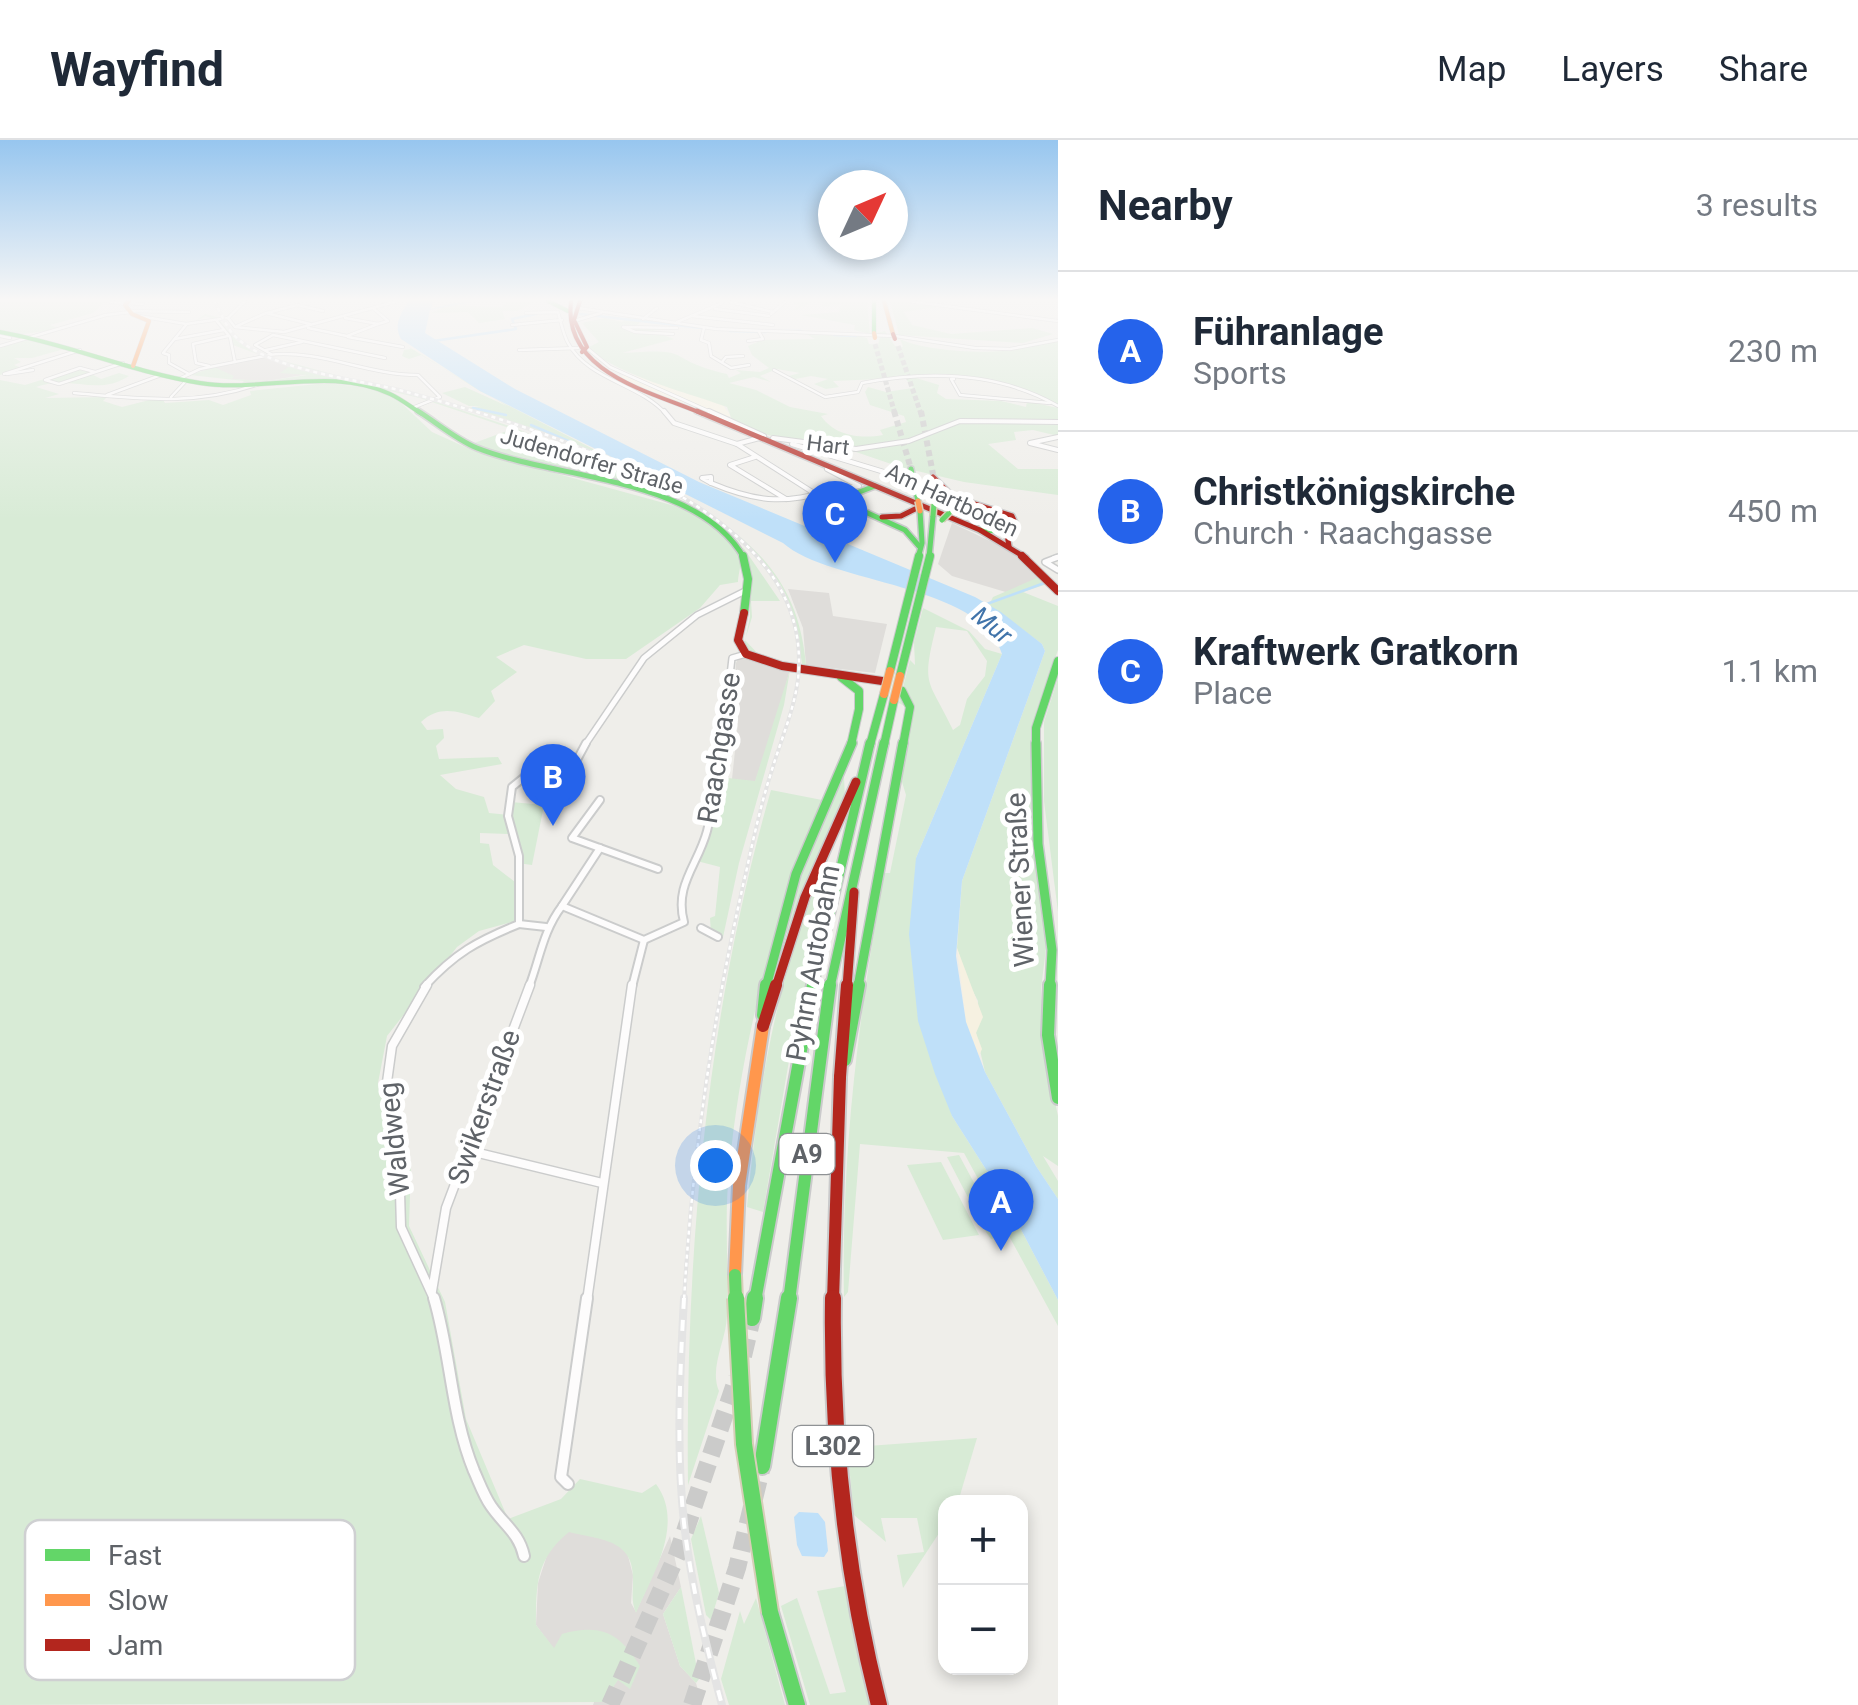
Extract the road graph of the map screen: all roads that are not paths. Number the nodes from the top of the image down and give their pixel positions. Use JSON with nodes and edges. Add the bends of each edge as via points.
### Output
{"nodes":[{"id":1,"x":62,"y":374,"type":"edge"},
{"id":2,"x":89,"y":374,"type":"edge"},
{"id":3,"x":164,"y":374,"type":"edge"},
{"id":4,"x":186,"y":374,"type":"edge"},
{"id":5,"x":392,"y":374,"type":"edge"},
{"id":6,"x":603,"y":374,"type":"edge"},
{"id":7,"x":614,"y":374,"type":"edge"},
{"id":8,"x":782,"y":374,"type":"edge"},
{"id":9,"x":904,"y":374,"type":"edge"},
{"id":10,"x":904,"y":374,"type":"edge"},
{"id":11,"x":176,"y":377,"type":"junction"},
{"id":12,"x":980,"y":382,"type":"junction"},
{"id":13,"x":863,"y":383,"type":"joint"},
{"id":14,"x":260,"y":384,"type":"junction"},
{"id":15,"x":74,"y":393,"type":"dead end"},
{"id":16,"x":104,"y":396,"type":"junction"},
{"id":17,"x":171,"y":397,"type":"junction"},
{"id":18,"x":1056,"y":405,"type":"edge"},
{"id":19,"x":412,"y":408,"type":"junction"},
{"id":20,"x":1058,"y":422,"type":"edge"},
{"id":21,"x":1058,"y":436,"type":"edge"},
{"id":22,"x":762,"y":437,"type":"junction"},
{"id":23,"x":773,"y":438,"type":"junction"},
{"id":24,"x":737,"y":444,"type":"junction"},
{"id":25,"x":1058,"y":450,"type":"edge"},
{"id":26,"x":756,"y":456,"type":"junction"},
{"id":27,"x":829,"y":468,"type":"junction"},
{"id":28,"x":911,"y":469,"type":"tunnel mouth"},
{"id":29,"x":894,"y":476,"type":"dead end"},
{"id":30,"x":711,"y":483,"type":"dead end"},
{"id":31,"x":866,"y":486,"type":"junction"},
{"id":32,"x":817,"y":495,"type":"junction"},
{"id":33,"x":787,"y":500,"type":"junction"},
{"id":34,"x":918,"y":505,"type":"junction"},
{"id":35,"x":940,"y":513,"type":"junction"},
{"id":36,"x":1001,"y":533,"type":"junction"},
{"id":37,"x":925,"y":553,"type":"junction"},
{"id":38,"x":1055,"y":557,"type":"edge"},
{"id":39,"x":1058,"y":567,"type":"edge"},
{"id":40,"x":1054,"y":586,"type":"edge"},
{"id":41,"x":747,"y":590,"type":"junction"},
{"id":42,"x":748,"y":655,"type":"junction"},
{"id":43,"x":1058,"y":661,"type":"edge"},
{"id":44,"x":824,"y":672,"type":"junction"},
{"id":45,"x":893,"y":695,"type":"junction"},
{"id":46,"x":862,"y":702,"type":"junction"},
{"id":47,"x":862,"y":769,"type":"junction"},
{"id":48,"x":600,"y":800,"type":"dead end"},
{"id":49,"x":859,"y":844,"type":"junction"},
{"id":50,"x":601,"y":848,"type":"junction"},
{"id":51,"x":658,"y":869,"type":"dead end"},
{"id":52,"x":562,"y":906,"type":"junction"},
{"id":53,"x":519,"y":924,"type":"junction"},
{"id":54,"x":546,"y":927,"type":"junction"},
{"id":55,"x":701,"y":928,"type":"dead end"},
{"id":56,"x":718,"y":938,"type":"dead end"},
{"id":57,"x":644,"y":940,"type":"junction"},
{"id":58,"x":763,"y":1026,"type":"junction"},
{"id":59,"x":840,"y":1077,"type":"junction"},
{"id":60,"x":1058,"y":1098,"type":"edge"},
{"id":61,"x":466,"y":1150,"type":"junction"},
{"id":62,"x":602,"y":1183,"type":"junction"},
{"id":63,"x":432,"y":1290,"type":"junction"},
{"id":64,"x":752,"y":1318,"type":"tunnel mouth"},
{"id":65,"x":762,"y":1466,"type":"tunnel mouth"},
{"id":66,"x":568,"y":1484,"type":"dead end"},
{"id":67,"x":524,"y":1556,"type":"dead end"},
{"id":68,"x":797,"y":1705,"type":"edge"},
{"id":69,"x":880,"y":1705,"type":"edge"}],
"edges":[{"from":1,"to":2,"type":"street","via":[[45,380],[58,384]]},
{"from":3,"to":11,"type":"main road","name":"Judendorfer Straße"},
{"from":4,"to":11,"type":"street"},
{"from":5,"to":19,"type":"street","via":[[418,375],[440,397]]},
{"from":6,"to":24,"type":"street","via":[[657,404],[674,423]]},
{"from":7,"to":22,"type":"main road","name":"Am Hartboden"},
{"from":8,"to":13,"type":"street","via":[[825,397],[858,392]]},
{"from":9,"to":13,"type":"street"},
{"from":10,"to":12,"type":"street"},
{"from":11,"to":14,"type":"main road","name":"Judendorfer Straße"},
{"from":11,"to":16,"type":"street","via":[[144,378]]},
{"from":11,"to":17,"type":"street"},
{"from":12,"to":18,"type":"street","via":[[1032,392]]},
{"from":12,"to":18,"type":"street","via":[[950,379],[960,395]]},
{"from":14,"to":17,"type":"street","via":[[221,398]]},
{"from":14,"to":19,"type":"main road","name":"Judendorfer Straße","via":[[363,385]]},
{"from":15,"to":16,"type":"street"},
{"from":16,"to":17,"type":"street"},
{"from":19,"to":41,"type":"main road","name":"Judendorfer Straße","via":[[470,446],[696,513],[743,553]]},
{"from":20,"to":23,"type":"street","name":"Hart","via":[[960,421],[909,441],[856,449]]},
{"from":21,"to":25,"type":"street","via":[[1030,443]]},
{"from":22,"to":23,"type":"street"},
{"from":22,"to":24,"type":"street"},
{"from":22,"to":27,"type":"main road","name":"Am Hartboden"},
{"from":23,"to":29,"type":"street"},
{"from":24,"to":26,"type":"street"},
{"from":26,"to":32,"type":"street"},
{"from":26,"to":33,"type":"street","via":[[730,465]]},
{"from":27,"to":31,"type":"main road","name":"Am Hartboden"},
{"from":27,"to":32,"type":"street","name":"Am Hartboden","via":[[859,486]]},
{"from":28,"to":34,"type":"main road","name":"Pyhrn Autobahn","number":"A9"},
{"from":30,"to":33,"type":"street","name":"Am Hartboden","via":[[755,500]]},
{"from":31,"to":34,"type":"main road","via":[[853,501],[864,512],[894,517]]},
{"from":31,"to":36,"type":"main road","name":"Am Hartboden"},
{"from":31,"to":37,"type":"main road","via":[[850,497],[852,508],[905,529]]},
{"from":32,"to":33,"type":"street","name":"Am Hartboden"},
{"from":34,"to":37,"type":"main road","name":"Pyhrn Autobahn","number":"A9"},
{"from":35,"to":36,"type":"main road","via":[[970,506],[998,512],[1012,525]]},
{"from":35,"to":36,"type":"main road","via":[[933,475],[953,497],[1012,516],[1016,526]]},
{"from":35,"to":37,"type":"main road","name":"Pyhrn Autobahn","number":"A9"},
{"from":36,"to":40,"type":"main road","name":"Am Hartboden"},
{"from":37,"to":45,"type":"main road","name":"Pyhrn Autobahn","number":"A9","bridge":true},
{"from":38,"to":39,"type":"street","via":[[1046,564]]},
{"from":41,"to":42,"type":"main road","name":"Judendorfer Straße","via":[[738,640]]},
{"from":41,"to":53,"type":"street","via":[[706,610],[644,658],[571,771],[560,775],[538,766],[512,787],[508,816],[519,856]]},
{"from":42,"to":44,"type":"main road"},
{"from":42,"to":57,"type":"street","name":"Raachgasse","via":[[732,661],[706,834],[679,904],[684,922]]},
{"from":43,"to":60,"type":"main road","name":"Wiener Straße","via":[[1036,728],[1038,844],[1052,950],[1048,1036]]},
{"from":44,"to":46,"type":"main road","via":[[853,684]]},
{"from":44,"to":46,"type":"main road","via":[[882,681],[868,685]]},
{"from":45,"to":47,"type":"main road","name":"Pyhrn Autobahn","number":"A9"},
{"from":45,"to":49,"type":"main road","name":"Pyhrn Autobahn","number":"A9"},
{"from":45,"to":59,"type":"main road","number":"L302","via":[[910,707]]},
{"from":46,"to":58,"type":"main road","via":[[785,913]]},
{"from":47,"to":58,"type":"main road","via":[[805,897]]},
{"from":47,"to":64,"type":"main road","name":"Pyhrn Autobahn","number":"A9","via":[[806,1013]]},
{"from":48,"to":50,"type":"street","via":[[572,838]]},
{"from":49,"to":59,"type":"main road"},
{"from":49,"to":65,"type":"main road","name":"Pyhrn Autobahn","number":"A9","via":[[834,959],[786,1336]]},
{"from":50,"to":51,"type":"street"},
{"from":50,"to":52,"type":"street","name":"Swikerstraße"},
{"from":52,"to":54,"type":"street","name":"Swikerstraße"},
{"from":52,"to":57,"type":"street"},
{"from":53,"to":54,"type":"street"},
{"from":53,"to":63,"type":"street","name":"Waldweg","via":[[473,943],[440,970],[422,991],[387,1064],[399,1137],[401,1227]]},
{"from":54,"to":61,"type":"street","name":"Swikerstraße"},
{"from":55,"to":56,"type":"street"},
{"from":57,"to":62,"type":"street"},
{"from":58,"to":68,"type":"main road","bridge":true,"via":[[738,1186],[734,1336],[745,1478],[770,1612]]},
{"from":59,"to":69,"type":"main road","number":"L302","via":[[833,1449],[852,1586]]},
{"from":61,"to":62,"type":"street"},
{"from":61,"to":63,"type":"street","name":"Swikerstraße","via":[[446,1208]]},
{"from":62,"to":66,"type":"street","via":[[561,1477]]},
{"from":63,"to":67,"type":"street","name":"Waldweg","via":[[473,1468],[490,1505],[520,1538]]}]}
